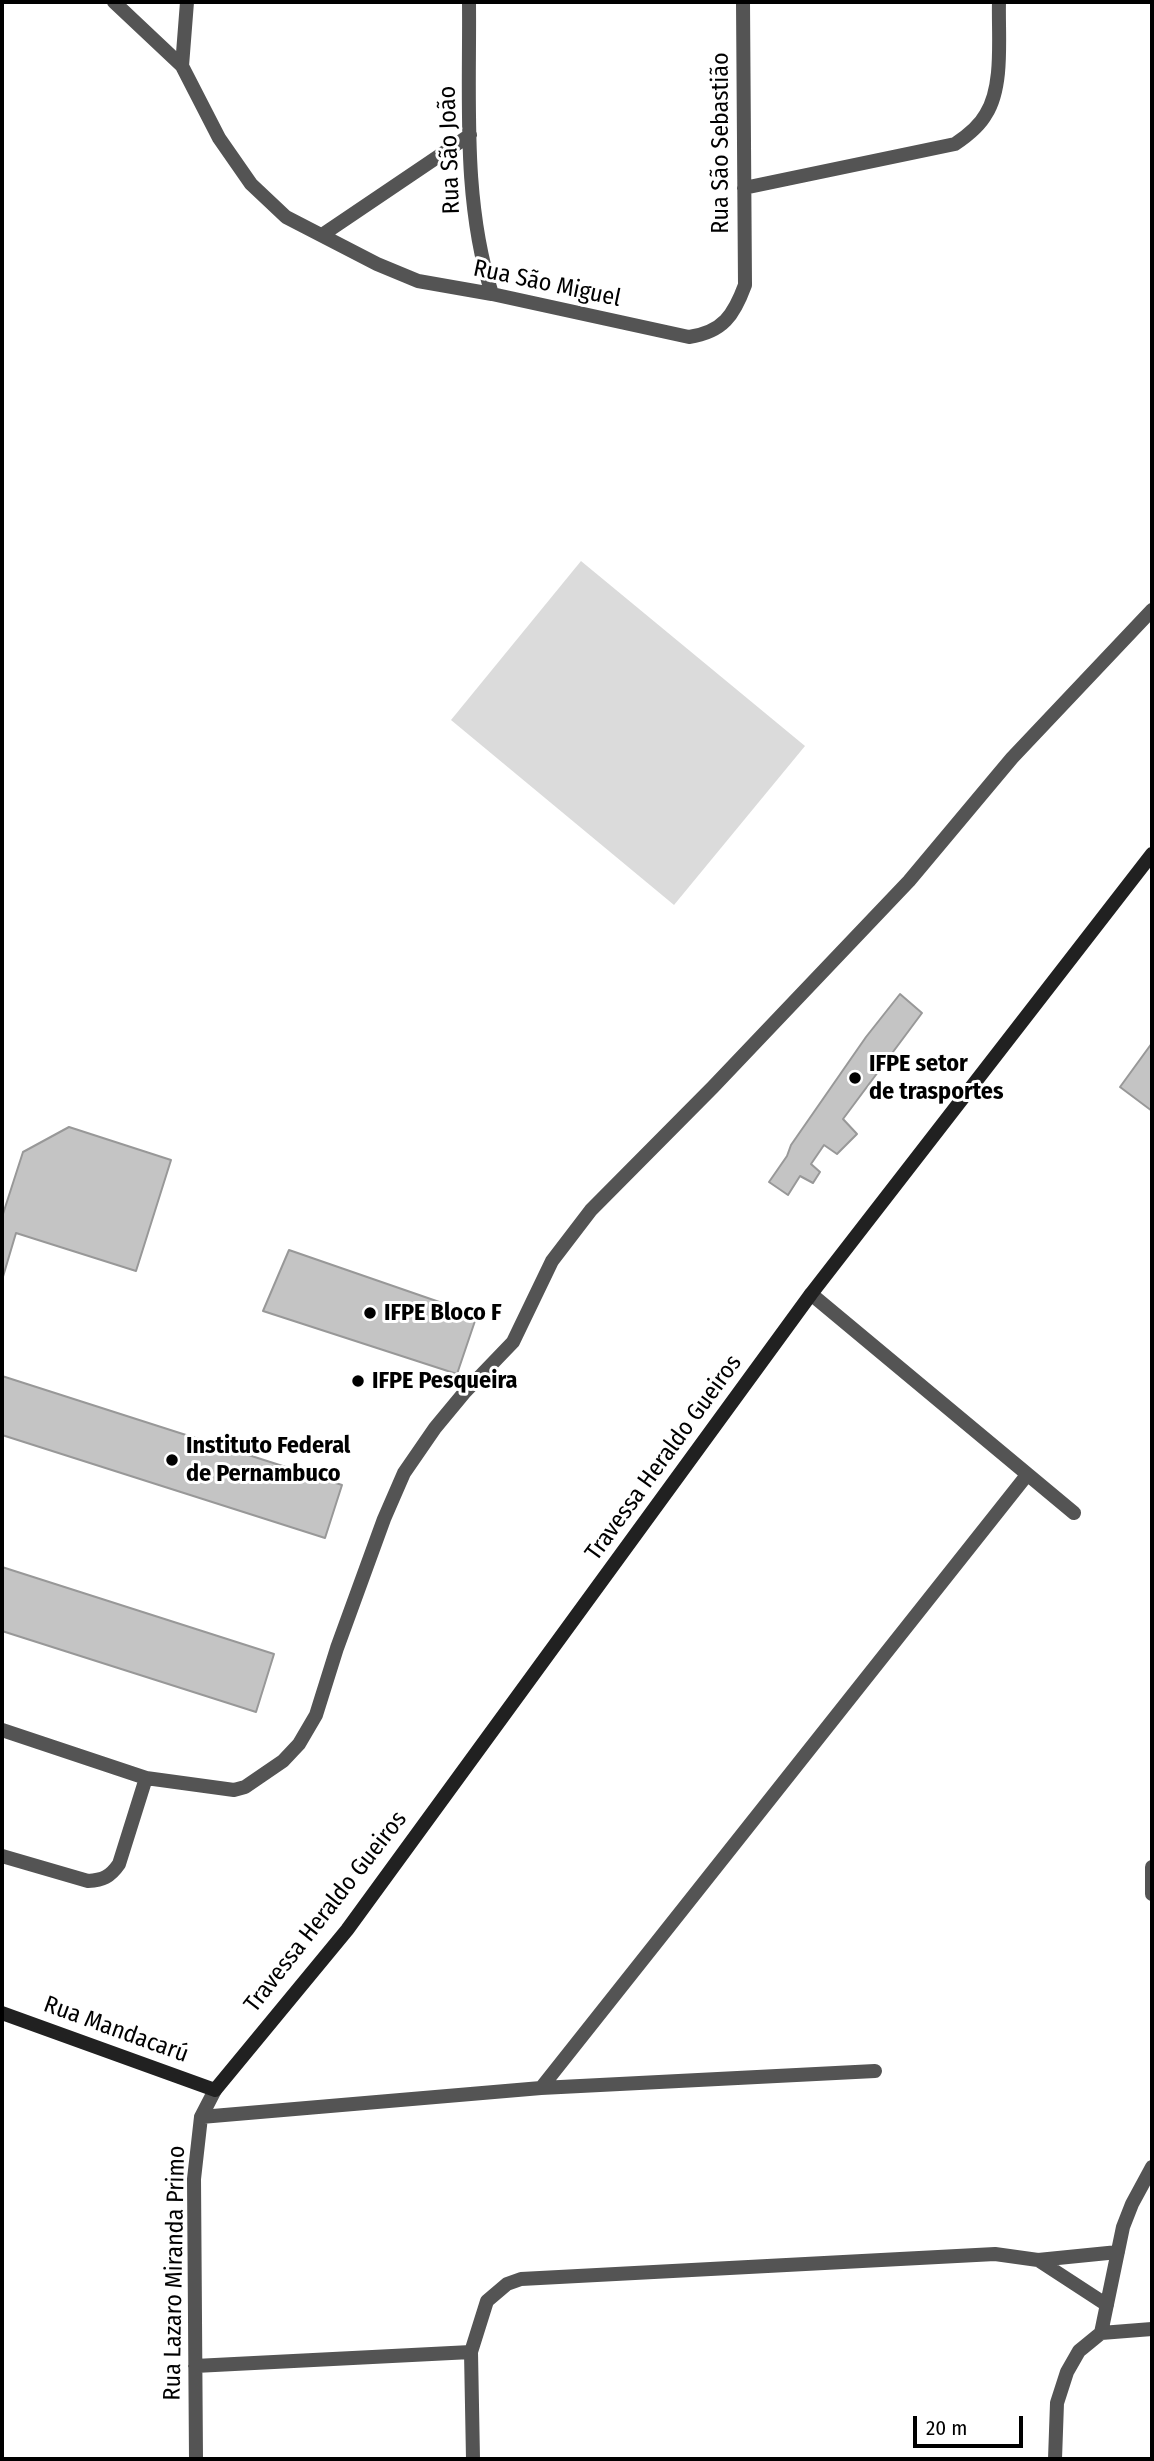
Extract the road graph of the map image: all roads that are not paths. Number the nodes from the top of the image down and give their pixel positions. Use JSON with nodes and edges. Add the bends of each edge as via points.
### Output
{"nodes":[{"id":1,"x":114,"y":2,"type":"edge"},
{"id":2,"x":187,"y":2,"type":"edge"},
{"id":3,"x":469,"y":2,"type":"edge"},
{"id":4,"x":743,"y":2,"type":"edge"},
{"id":5,"x":999,"y":2,"type":"edge"},
{"id":6,"x":182,"y":66,"type":"junction"},
{"id":7,"x":471,"y":135,"type":"junction"},
{"id":8,"x":744,"y":188,"type":"junction"},
{"id":9,"x":322,"y":235,"type":"junction"},
{"id":10,"x":744,"y":285,"type":"joint"},
{"id":11,"x":492,"y":294,"type":"junction"},
{"id":12,"x":1152,"y":610,"type":"edge"},
{"id":13,"x":1152,"y":854,"type":"edge"},
{"id":14,"x":811,"y":1294,"type":"junction"},
{"id":15,"x":1027,"y":1475,"type":"junction"},
{"id":16,"x":1074,"y":1513,"type":"dead end"},
{"id":17,"x":2,"y":1730,"type":"edge"},
{"id":18,"x":146,"y":1778,"type":"junction"},
{"id":19,"x":2,"y":1856,"type":"edge"},
{"id":20,"x":1152,"y":1867,"type":"edge"},
{"id":21,"x":1152,"y":1894,"type":"edge"},
{"id":22,"x":2,"y":2013,"type":"edge"},
{"id":23,"x":875,"y":2071,"type":"dead end"},
{"id":24,"x":541,"y":2088,"type":"junction"},
{"id":25,"x":215,"y":2090,"type":"junction"},
{"id":26,"x":201,"y":2117,"type":"junction"},
{"id":27,"x":1152,"y":2167,"type":"edge"},
{"id":28,"x":1118,"y":2252,"type":"junction"},
{"id":29,"x":1038,"y":2260,"type":"junction"},
{"id":30,"x":1107,"y":2305,"type":"junction"},
{"id":31,"x":1152,"y":2329,"type":"edge"},
{"id":32,"x":1101,"y":2333,"type":"junction"},
{"id":33,"x":471,"y":2352,"type":"junction"},
{"id":34,"x":195,"y":2366,"type":"junction"},
{"id":35,"x":196,"y":2459,"type":"edge"},
{"id":36,"x":473,"y":2459,"type":"edge"},
{"id":37,"x":1055,"y":2459,"type":"edge"}],
"edges":[{"from":1,"to":6,"type":"street","name":"Rua São Miguel"},
{"from":2,"to":6,"type":"street"},
{"from":3,"to":7,"type":"street","name":"Rua São João"},
{"from":4,"to":8,"type":"street","name":"Rua São Sebastião"},
{"from":5,"to":8,"type":"street","via":[[997,83],[987,113],[955,144]]},
{"from":6,"to":9,"type":"street","name":"Rua São Miguel","via":[[219,138],[251,184],[286,217]]},
{"from":7,"to":9,"type":"street"},
{"from":7,"to":11,"type":"street","name":"Rua São João","via":[[475,226]]},
{"from":8,"to":10,"type":"street","name":"Rua São Sebastião"},
{"from":9,"to":11,"type":"street","name":"Rua São Miguel","via":[[418,281]]},
{"from":10,"to":11,"type":"street","name":"Rua São Miguel","via":[[737,307],[723,324],[707,334],[689,337]]},
{"from":12,"to":18,"type":"street","via":[[1012,758],[909,881],[591,1210],[552,1261],[513,1342],[442,1419],[404,1473],[316,1715],[299,1744],[283,1761],[234,1790]]},
{"from":13,"to":14,"type":"street","name":"Travessa Heraldo Gueiros"},
{"from":14,"to":15,"type":"street"},
{"from":14,"to":25,"type":"street","name":"Travessa Heraldo Gueiros","via":[[347,1930]]},
{"from":15,"to":16,"type":"street"},
{"from":15,"to":24,"type":"street"},
{"from":17,"to":18,"type":"street"},
{"from":18,"to":19,"type":"street","via":[[120,1864],[102,1880],[88,1881]]},
{"from":20,"to":21,"type":"street"},
{"from":22,"to":25,"type":"street","name":"Rua Mandacarú"},
{"from":23,"to":24,"type":"street"},
{"from":24,"to":26,"type":"street"},
{"from":25,"to":26,"type":"street","name":"Rua Lazaro Miranda Primo"},
{"from":26,"to":34,"type":"street","name":"Rua Lazaro Miranda Primo","via":[[194,2179]]},
{"from":27,"to":28,"type":"street","via":[[1132,2204]]},
{"from":28,"to":29,"type":"street"},
{"from":28,"to":30,"type":"street"},
{"from":29,"to":30,"type":"street"},
{"from":29,"to":33,"type":"street","via":[[995,2254],[521,2279],[507,2284],[488,2301]]},
{"from":30,"to":32,"type":"street"},
{"from":31,"to":32,"type":"street"},
{"from":32,"to":37,"type":"street","via":[[1079,2350],[1067,2372],[1057,2403]]},
{"from":33,"to":34,"type":"street"},
{"from":33,"to":36,"type":"street"},
{"from":34,"to":35,"type":"street","name":"Rua Lazaro Miranda Primo"}]}
